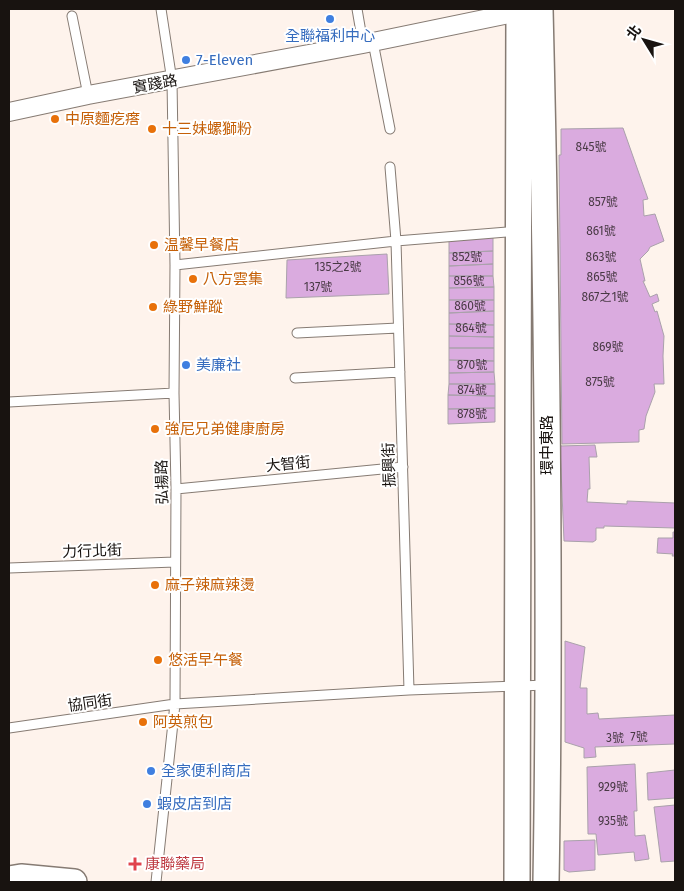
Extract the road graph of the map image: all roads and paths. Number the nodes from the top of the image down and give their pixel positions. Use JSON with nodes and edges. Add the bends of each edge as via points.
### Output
{"nodes":[{"id":1,"x":161,"y":9,"type":"edge"},
{"id":2,"x":356,"y":9,"type":"edge"},
{"id":3,"x":528,"y":10,"type":"edge"},
{"id":4,"x":72,"y":16,"type":"dead end"},
{"id":5,"x":368,"y":43,"type":"junction"},
{"id":6,"x":172,"y":81,"type":"junction"},
{"id":7,"x":88,"y":95,"type":"junction"},
{"id":8,"x":9,"y":112,"type":"edge"},
{"id":9,"x":390,"y":129,"type":"dead end"},
{"id":10,"x":390,"y":167,"type":"dead end"},
{"id":11,"x":533,"y":230,"type":"junction"},
{"id":12,"x":396,"y":240,"type":"junction"},
{"id":13,"x":175,"y":265,"type":"junction"},
{"id":14,"x":398,"y":328,"type":"junction"},
{"id":15,"x":297,"y":333,"type":"dead end"},
{"id":16,"x":400,"y":372,"type":"junction"},
{"id":17,"x":295,"y":378,"type":"dead end"},
{"id":18,"x":174,"y":394,"type":"junction"},
{"id":19,"x":9,"y":402,"type":"edge"},
{"id":20,"x":403,"y":467,"type":"junction"},
{"id":21,"x":176,"y":490,"type":"junction"},
{"id":22,"x":175,"y":562,"type":"junction"},
{"id":23,"x":9,"y":568,"type":"edge"},
{"id":24,"x":549,"y":685,"type":"junction"},
{"id":25,"x":518,"y":687,"type":"junction"},
{"id":26,"x":409,"y":690,"type":"junction"},
{"id":27,"x":175,"y":704,"type":"junction"},
{"id":28,"x":9,"y":728,"type":"edge"},
{"id":29,"x":9,"y":879,"type":"edge"},
{"id":30,"x":74,"y":882,"type":"edge"},
{"id":31,"x":156,"y":882,"type":"edge"},
{"id":32,"x":517,"y":882,"type":"edge"},
{"id":33,"x":546,"y":882,"type":"edge"}],
"edges":[{"from":1,"to":6,"type":"lane","name":"弘揚路"},
{"from":2,"to":5,"type":"lane"},
{"from":3,"to":5,"type":"street","name":"實踐路"},
{"from":3,"to":11,"type":"street","name":"環中東路"},
{"from":4,"to":7,"type":"lane"},
{"from":5,"to":6,"type":"street","name":"實踐路"},
{"from":5,"to":9,"type":"lane"},
{"from":6,"to":7,"type":"street","name":"實踐路"},
{"from":6,"to":13,"type":"lane","name":"弘揚路"},
{"from":7,"to":8,"type":"street","name":"實踐路"},
{"from":10,"to":12,"type":"lane","name":"振興街"},
{"from":11,"to":12,"type":"lane"},
{"from":11,"to":24,"type":"street","name":"環中東路"},
{"from":11,"to":25,"type":"street","name":"環中東路"},
{"from":12,"to":13,"type":"lane"},
{"from":12,"to":14,"type":"lane","name":"振興街"},
{"from":13,"to":18,"type":"lane","name":"弘揚路"},
{"from":14,"to":15,"type":"lane"},
{"from":14,"to":16,"type":"lane","name":"振興街"},
{"from":16,"to":17,"type":"lane"},
{"from":16,"to":20,"type":"lane","name":"振興街"},
{"from":18,"to":19,"type":"lane"},
{"from":18,"to":21,"type":"lane","name":"弘揚路"},
{"from":20,"to":21,"type":"lane","name":"大智街"},
{"from":20,"to":26,"type":"lane","name":"振興街"},
{"from":21,"to":22,"type":"lane","name":"弘揚路"},
{"from":22,"to":23,"type":"lane","name":"力行北街"},
{"from":22,"to":27,"type":"lane","name":"弘揚路"},
{"from":24,"to":25,"type":"lane"},
{"from":24,"to":33,"type":"street","name":"環中東路"},
{"from":25,"to":26,"type":"lane"},
{"from":25,"to":32,"type":"street","name":"環中東路"},
{"from":26,"to":27,"type":"lane"},
{"from":27,"to":28,"type":"lane","name":"協同街"},
{"from":27,"to":31,"type":"lane","name":"弘揚路"},
{"from":29,"to":30,"type":"street","via":[[21,877]]}]}
